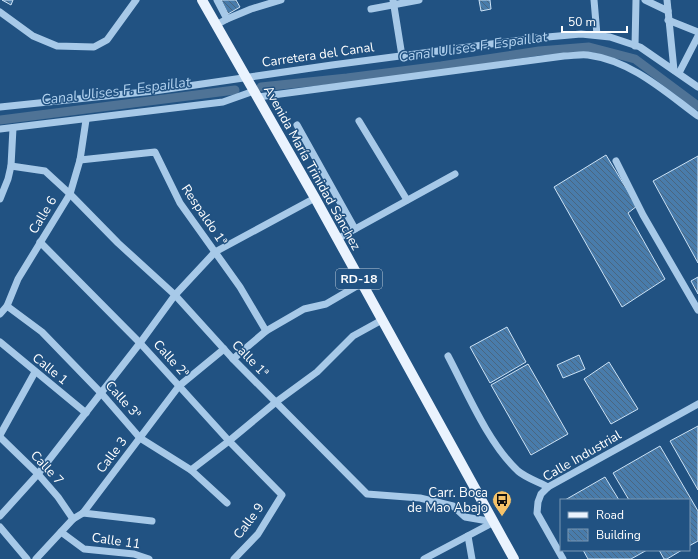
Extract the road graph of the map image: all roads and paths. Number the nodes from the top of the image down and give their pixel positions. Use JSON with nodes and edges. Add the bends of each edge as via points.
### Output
{"nodes":[{"id":1,"x":136,"y":0,"type":"edge"},
{"id":2,"x":202,"y":0,"type":"edge"},
{"id":3,"x":216,"y":0,"type":"edge"},
{"id":4,"x":281,"y":0,"type":"edge"},
{"id":5,"x":419,"y":0,"type":"edge"},
{"id":6,"x":594,"y":0,"type":"edge"},
{"id":7,"x":636,"y":0,"type":"edge"},
{"id":8,"x":645,"y":0,"type":"edge"},
{"id":9,"x":667,"y":0,"type":"edge"},
{"id":10,"x":393,"y":2,"type":"edge"},
{"id":11,"x":371,"y":9,"type":"dead end"},
{"id":12,"x":668,"y":11,"type":"junction"},
{"id":13,"x":0,"y":12,"type":"edge"},
{"id":14,"x":227,"y":19,"type":"junction"},
{"id":15,"x":668,"y":20,"type":"junction"},
{"id":16,"x":216,"y":25,"type":"junction"},
{"id":17,"x":698,"y":32,"type":"edge"},
{"id":18,"x":597,"y":35,"type":"junction"},
{"id":19,"x":698,"y":36,"type":"edge"},
{"id":20,"x":635,"y":46,"type":"junction"},
{"id":21,"x":402,"y":56,"type":"junction"},
{"id":22,"x":676,"y":71,"type":"junction"},
{"id":23,"x":245,"y":77,"type":"junction"},
{"id":24,"x":698,"y":87,"type":"edge"},
{"id":25,"x":256,"y":94,"type":"junction"},
{"id":26,"x":0,"y":107,"type":"edge"},
{"id":27,"x":698,"y":116,"type":"edge"},
{"id":28,"x":86,"y":120,"type":"junction"},
{"id":29,"x":359,"y":121,"type":"dead end"},
{"id":30,"x":297,"y":126,"type":"dead end"},
{"id":31,"x":13,"y":128,"type":"junction"},
{"id":32,"x":0,"y":130,"type":"edge"},
{"id":33,"x":80,"y":160,"type":"junction"},
{"id":34,"x":616,"y":162,"type":"dead end"},
{"id":35,"x":11,"y":166,"type":"junction"},
{"id":36,"x":455,"y":174,"type":"dead end"},
{"id":37,"x":0,"y":178,"type":"edge"},
{"id":38,"x":8,"y":179,"type":"junction"},
{"id":39,"x":70,"y":194,"type":"junction"},
{"id":40,"x":315,"y":198,"type":"junction"},
{"id":41,"x":0,"y":199,"type":"edge"},
{"id":42,"x":407,"y":200,"type":"junction"},
{"id":43,"x":356,"y":228,"type":"junction"},
{"id":44,"x":337,"y":239,"type":"junction"},
{"id":45,"x":40,"y":242,"type":"junction"},
{"id":46,"x":215,"y":252,"type":"junction"},
{"id":47,"x":362,"y":283,"type":"junction"},
{"id":48,"x":175,"y":295,"type":"junction"},
{"id":49,"x":7,"y":306,"type":"junction"},
{"id":50,"x":698,"y":310,"type":"edge"},
{"id":51,"x":0,"y":314,"type":"edge"},
{"id":52,"x":382,"y":320,"type":"junction"},
{"id":53,"x":266,"y":331,"type":"junction"},
{"id":54,"x":0,"y":342,"type":"edge"},
{"id":55,"x":140,"y":343,"type":"junction"},
{"id":56,"x":224,"y":349,"type":"junction"},
{"id":57,"x":448,"y":356,"type":"dead end"},
{"id":58,"x":233,"y":359,"type":"junction"},
{"id":59,"x":35,"y":372,"type":"junction"},
{"id":60,"x":179,"y":386,"type":"junction"},
{"id":61,"x":101,"y":393,"type":"junction"},
{"id":62,"x":276,"y":402,"type":"junction"},
{"id":63,"x":698,"y":404,"type":"edge"},
{"id":64,"x":86,"y":413,"type":"junction"},
{"id":65,"x":0,"y":436,"type":"edge"},
{"id":66,"x":140,"y":438,"type":"junction"},
{"id":67,"x":229,"y":441,"type":"junction"},
{"id":68,"x":191,"y":470,"type":"junction"},
{"id":69,"x":38,"y":474,"type":"junction"},
{"id":70,"x":548,"y":487,"type":"junction"},
{"id":71,"x":282,"y":495,"type":"joint"},
{"id":72,"x":227,"y":503,"type":"dead end"},
{"id":73,"x":83,"y":513,"type":"junction"},
{"id":74,"x":0,"y":516,"type":"edge"},
{"id":75,"x":73,"y":519,"type":"junction"},
{"id":76,"x":152,"y":521,"type":"dead end"},
{"id":77,"x":494,"y":522,"type":"junction"},
{"id":78,"x":0,"y":527,"type":"edge"},
{"id":79,"x":61,"y":532,"type":"junction"},
{"id":80,"x":468,"y":536,"type":"junction"},
{"id":81,"x":116,"y":555,"type":"edge"},
{"id":82,"x":27,"y":559,"type":"edge"},
{"id":83,"x":36,"y":559,"type":"edge"},
{"id":84,"x":149,"y":559,"type":"edge"},
{"id":85,"x":234,"y":559,"type":"edge"},
{"id":86,"x":424,"y":559,"type":"edge"},
{"id":87,"x":472,"y":559,"type":"edge"},
{"id":88,"x":514,"y":559,"type":"edge"},
{"id":89,"x":563,"y":559,"type":"edge"}],
"edges":[{"from":1,"to":13,"type":"street","via":[[107,40],[94,47],[57,46],[33,36]]},
{"from":2,"to":16,"type":"main road","name":"Avenida María Trinidad Sánchez","number":"RD-18"},
{"from":3,"to":14,"type":"street"},
{"from":4,"to":14,"type":"street"},
{"from":5,"to":10,"type":"street"},
{"from":6,"to":18,"type":"street"},
{"from":7,"to":20,"type":"street"},
{"from":8,"to":12,"type":"street"},
{"from":9,"to":12,"type":"street"},
{"from":10,"to":11,"type":"street"},
{"from":10,"to":21,"type":"street"},
{"from":12,"to":15,"type":"street"},
{"from":14,"to":16,"type":"street"},
{"from":15,"to":17,"type":"street"},
{"from":15,"to":22,"type":"street"},
{"from":16,"to":23,"type":"main road","name":"Avenida María Trinidad Sánchez","number":"RD-18"},
{"from":18,"to":20,"type":"street","name":"Carretera del Canal"},
{"from":18,"to":21,"type":"street","name":"Carretera del Canal","via":[[536,38]]},
{"from":19,"to":22,"type":"street"},
{"from":20,"to":22,"type":"street","name":"Carretera del Canal"},
{"from":21,"to":23,"type":"street","name":"Carretera del Canal"},
{"from":22,"to":24,"type":"street","name":"Carretera del Canal"},
{"from":23,"to":25,"type":"main road","name":"Avenida María Trinidad Sánchez","number":"RD-18"},
{"from":23,"to":26,"type":"street","name":"Carretera del Canal","via":[[154,91]]},
{"from":25,"to":27,"type":"street","via":[[587,55],[626,65]]},
{"from":25,"to":28,"type":"street","via":[[223,102]]},
{"from":25,"to":40,"type":"main road","name":"Avenida María Trinidad Sánchez","number":"RD-18"},
{"from":28,"to":31,"type":"street"},
{"from":28,"to":33,"type":"street","name":"Calle 6"},
{"from":29,"to":42,"type":"street"},
{"from":30,"to":43,"type":"street"},
{"from":31,"to":32,"type":"street"},
{"from":31,"to":35,"type":"street"},
{"from":33,"to":39,"type":"street","name":"Calle 6"},
{"from":33,"to":46,"type":"street","name":"Respaldo 1ª","via":[[155,152],[180,203]]},
{"from":34,"to":50,"type":"street","via":[[643,215]]},
{"from":35,"to":38,"type":"street"},
{"from":35,"to":39,"type":"street","name":"Calle 1ª","via":[[45,171]]},
{"from":36,"to":42,"type":"street"},
{"from":37,"to":38,"type":"street"},
{"from":38,"to":41,"type":"street"},
{"from":39,"to":45,"type":"street","name":"Calle 6"},
{"from":39,"to":48,"type":"street","name":"Calle 1ª","via":[[118,243]]},
{"from":40,"to":44,"type":"main road","name":"Avenida María Trinidad Sánchez","number":"RD-18"},
{"from":40,"to":46,"type":"street"},
{"from":42,"to":43,"type":"street"},
{"from":43,"to":44,"type":"street"},
{"from":44,"to":47,"type":"main road","name":"Avenida María Trinidad Sánchez","number":"RD-18"},
{"from":45,"to":49,"type":"street","name":"Calle 6","via":[[18,279]]},
{"from":45,"to":55,"type":"street","name":"Calle 2ª"},
{"from":46,"to":48,"type":"street"},
{"from":46,"to":53,"type":"street","name":"Respaldo 1ª"},
{"from":47,"to":52,"type":"main road","name":"Avenida María Trinidad Sánchez","number":"RD-18"},
{"from":47,"to":53,"type":"street","via":[[326,304],[304,309]]},
{"from":48,"to":55,"type":"street"},
{"from":48,"to":56,"type":"street","name":"Calle 1ª"},
{"from":49,"to":51,"type":"street","name":"Calle 6"},
{"from":49,"to":61,"type":"street","name":"Calle 3ª","via":[[42,332]]},
{"from":52,"to":62,"type":"street","via":[[353,336],[317,372]]},
{"from":52,"to":77,"type":"main road","name":"Avenida María Trinidad Sánchez","number":"RD-18"},
{"from":53,"to":58,"type":"street"},
{"from":54,"to":59,"type":"street","name":"Calle 1"},
{"from":55,"to":60,"type":"street","name":"Calle 2ª"},
{"from":55,"to":61,"type":"street"},
{"from":56,"to":58,"type":"street","name":"Calle 1ª"},
{"from":56,"to":60,"type":"street","name":"Calle 3"},
{"from":57,"to":70,"type":"street","via":[[492,438],[506,458],[520,472]]},
{"from":58,"to":62,"type":"street","name":"Calle 1ª"},
{"from":59,"to":64,"type":"street","name":"Calle 1"},
{"from":59,"to":65,"type":"street"},
{"from":60,"to":66,"type":"street","name":"Calle 3"},
{"from":60,"to":67,"type":"street","name":"Calle 2ª"},
{"from":61,"to":64,"type":"street"},
{"from":61,"to":66,"type":"street","name":"Calle 3ª"},
{"from":62,"to":67,"type":"street"},
{"from":62,"to":77,"type":"street","name":"Calle 1ª","via":[[367,494],[420,498],[453,506],[465,517]]},
{"from":63,"to":70,"type":"street","name":"Calle Industrial"},
{"from":64,"to":69,"type":"street"},
{"from":65,"to":69,"type":"street","name":"Calle 7"},
{"from":66,"to":68,"type":"street","name":"Calle 3ª"},
{"from":66,"to":73,"type":"street","name":"Calle 3"},
{"from":67,"to":68,"type":"street"},
{"from":67,"to":71,"type":"street","name":"Calle 2ª"},
{"from":68,"to":72,"type":"street","name":"Calle 3ª"},
{"from":69,"to":74,"type":"street"},
{"from":69,"to":75,"type":"street","name":"Calle 7"},
{"from":70,"to":89,"type":"street","name":"Calle Industrial","via":[[541,494],[537,513]]},
{"from":71,"to":85,"type":"street","name":"Calle 9","via":[[258,534]]},
{"from":73,"to":75,"type":"street","name":"Calle 3"},
{"from":73,"to":76,"type":"street"},
{"from":75,"to":79,"type":"street","name":"Calle 3"},
{"from":77,"to":80,"type":"street"},
{"from":77,"to":88,"type":"main road","name":"Avenida María Trinidad Sánchez","number":"RD-18"},
{"from":78,"to":82,"type":"street"},
{"from":79,"to":81,"type":"street","name":"Calle 11","via":[[84,549]]},
{"from":79,"to":83,"type":"street","name":"Calle 3"},
{"from":80,"to":86,"type":"street"},
{"from":80,"to":87,"type":"street"},
{"from":81,"to":84,"type":"street","name":"Calle 11","via":[[134,554]]}]}
